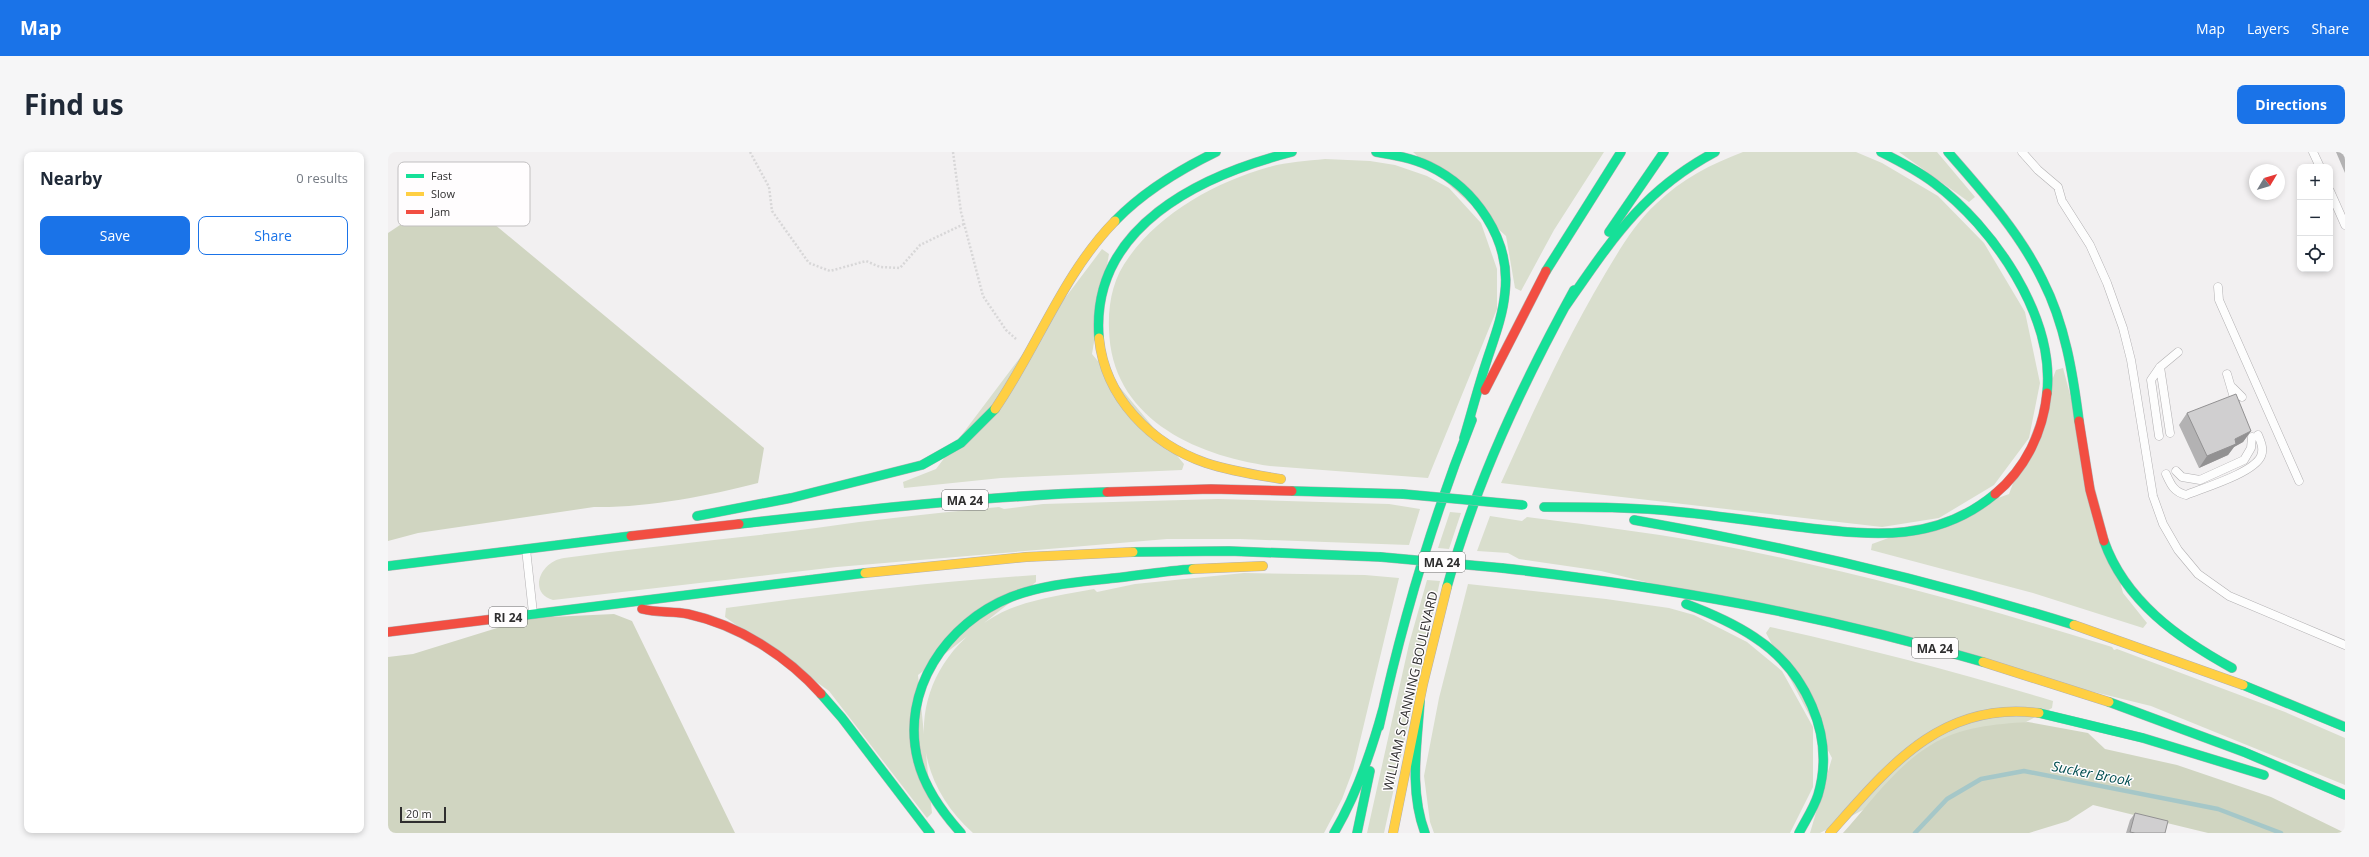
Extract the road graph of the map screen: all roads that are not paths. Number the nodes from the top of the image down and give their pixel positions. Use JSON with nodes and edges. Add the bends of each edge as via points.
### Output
{"nodes":[{"id":1,"x":1216,"y":152,"type":"edge"},
{"id":2,"x":1292,"y":152,"type":"edge"},
{"id":3,"x":1376,"y":152,"type":"edge"},
{"id":4,"x":1621,"y":152,"type":"edge"},
{"id":5,"x":1664,"y":152,"type":"edge"},
{"id":6,"x":1716,"y":152,"type":"edge"},
{"id":7,"x":1881,"y":152,"type":"edge"},
{"id":8,"x":1948,"y":152,"type":"edge"},
{"id":9,"x":2022,"y":152,"type":"edge"},
{"id":10,"x":2313,"y":152,"type":"edge"},
{"id":11,"x":2319,"y":164,"type":"edge"},
{"id":12,"x":2333,"y":198,"type":"edge"},
{"id":13,"x":2345,"y":225,"type":"edge"},
{"id":14,"x":2218,"y":287,"type":"dead end"},
{"id":15,"x":1565,"y":307,"type":"junction"},
{"id":16,"x":2178,"y":352,"type":"dead end"},
{"id":17,"x":2160,"y":367,"type":"junction"},
{"id":18,"x":2227,"y":374,"type":"dead end"},
{"id":19,"x":2238,"y":399,"type":"edge"},
{"id":20,"x":2170,"y":434,"type":"dead end"},
{"id":21,"x":2159,"y":436,"type":"dead end"},
{"id":22,"x":1464,"y":438,"type":"junction"},
{"id":23,"x":2176,"y":471,"type":"dead end"},
{"id":24,"x":2166,"y":474,"type":"dead end"},
{"id":25,"x":2298,"y":480,"type":"dead end"},
{"id":26,"x":1377,"y":493,"type":"junction"},
{"id":27,"x":1533,"y":506,"type":"junction"},
{"id":28,"x":687,"y":518,"type":"dead end"},
{"id":29,"x":672,"y":521,"type":"dead end"},
{"id":30,"x":555,"y":544,"type":"junction"},
{"id":31,"x":526,"y":548,"type":"junction"},
{"id":32,"x":1370,"y":556,"type":"junction"},
{"id":33,"x":1293,"y":564,"type":"dead end"},
{"id":34,"x":1275,"y":565,"type":"dead end"},
{"id":35,"x":388,"y":566,"type":"edge"},
{"id":36,"x":1505,"y":568,"type":"junction"},
{"id":37,"x":628,"y":604,"type":"junction"},
{"id":38,"x":534,"y":614,"type":"junction"},
{"id":39,"x":388,"y":632,"type":"edge"},
{"id":40,"x":2345,"y":645,"type":"edge"},
{"id":41,"x":2240,"y":672,"type":"dead end"},
{"id":42,"x":2254,"y":679,"type":"dead end"},
{"id":43,"x":1420,"y":701,"type":"junction"},
{"id":44,"x":1383,"y":709,"type":"junction"},
{"id":45,"x":2345,"y":727,"type":"edge"},
{"id":46,"x":2273,"y":779,"type":"dead end"},
{"id":47,"x":2345,"y":795,"type":"edge"},
{"id":48,"x":930,"y":833,"type":"edge"},
{"id":49,"x":961,"y":833,"type":"edge"},
{"id":50,"x":1334,"y":833,"type":"edge"},
{"id":51,"x":1357,"y":833,"type":"edge"},
{"id":52,"x":1392,"y":833,"type":"edge"},
{"id":53,"x":1425,"y":833,"type":"edge"},
{"id":54,"x":1798,"y":833,"type":"edge"},
{"id":55,"x":1830,"y":833,"type":"edge"}],
"edges":[{"from":1,"to":28,"type":"main road","via":[[1169,176],[1112,224],[1069,282],[991,414],[962,443],[943,455],[901,472],[791,498]]},
{"from":2,"to":26,"type":"main road","via":[[1242,165],[1209,178],[1165,206],[1128,240],[1110,268],[1100,298],[1097,328],[1103,365],[1118,398],[1129,412],[1156,436],[1183,453],[1211,465],[1237,471],[1303,484]]},
{"from":3,"to":22,"type":"main road","via":[[1417,161],[1455,182],[1484,214],[1498,241],[1506,285],[1502,310]]},
{"from":4,"to":22,"type":"main road","name":"WILLIAM S CANNING BOULEVARD","via":[[1537,286],[1489,381]]},
{"from":5,"to":15,"type":"main road","name":"WILLIAM S CANNING BOULEVARD","via":[[1607,235]]},
{"from":6,"to":15,"type":"main road","via":[[1674,175],[1638,207]]},
{"from":7,"to":27,"type":"main road","via":[[1930,180],[1967,211],[2004,257],[2032,311],[2045,352],[2047,394],[2038,433],[2026,458],[2009,480],[1983,503],[1957,518],[1928,529],[1898,534],[1854,533],[1652,508]]},
{"from":8,"to":41,"type":"main road","via":[[2023,245],[2053,303],[2071,370],[2092,502],[2102,535],[2117,566],[2136,596],[2158,620],[2191,645]]},
{"from":9,"to":40,"type":"lane","via":[[2058,187],[2062,201],[2083,232],[2096,258],[2123,328],[2132,365],[2153,496],[2170,537],[2193,568],[2218,590]]},
{"from":10,"to":11,"type":"lane"},
{"from":12,"to":13,"type":"lane"},
{"from":14,"to":25,"type":"lane","via":[[2219,300]]},
{"from":15,"to":43,"type":"main road","name":"WILLIAM S CANNING BOULEVARD","via":[[1515,408],[1472,510],[1446,590]]},
{"from":16,"to":17,"type":"lane"},
{"from":17,"to":20,"type":"lane"},
{"from":17,"to":21,"type":"lane","via":[[2151,380]]},
{"from":18,"to":19,"type":"lane"},
{"from":22,"to":44,"type":"main road","name":"WILLIAM S CANNING BOULEVARD","via":[[1420,566]]},
{"from":23,"to":24,"type":"lane","via":[[2182,477],[2200,480],[2244,460],[2255,436],[2263,449],[2258,462],[2247,470],[2186,495],[2178,493],[2171,486]]},
{"from":26,"to":27,"type":"main road","number":"MA 24","bridge":true},
{"from":26,"to":30,"type":"main road","number":"MA 24","via":[[1204,489],[1039,494],[926,503]]},
{"from":27,"to":45,"type":"main road","number":"MA 24","via":[[1622,519],[1819,555],[1982,596],[2182,661]]},
{"from":29,"to":30,"type":"main road"},
{"from":30,"to":31,"type":"main road"},
{"from":31,"to":35,"type":"main road"},
{"from":31,"to":38,"type":"lane"},
{"from":32,"to":33,"type":"main road"},
{"from":32,"to":36,"type":"main road","number":"MA 24","bridge":true},
{"from":32,"to":37,"type":"main road","number":"MA 24","via":[[1201,551],[1034,557],[866,572]]},
{"from":34,"to":49,"type":"main road","via":[[1171,571],[1032,590],[991,606],[957,630],[932,662],[923,679],[916,705],[914,741],[925,785],[940,810]]},
{"from":36,"to":47,"type":"main road","number":"MA 24","via":[[1703,596],[1923,644],[2032,676],[2138,712],[2244,752]]},
{"from":36,"to":54,"type":"main road","via":[[1697,607],[1732,622],[1775,653],[1808,692],[1820,727],[1823,746],[1820,784],[1815,803]]},
{"from":37,"to":38,"type":"main road","number":"RI 24"},
{"from":37,"to":48,"type":"main road","via":[[653,613],[680,613],[716,623],[746,636],[787,661],[824,697]]},
{"from":38,"to":39,"type":"main road","number":"RI 24"},
{"from":42,"to":45,"type":"main road"},
{"from":43,"to":52,"type":"main road","name":"WILLIAM S CANNING BOULEVARD"},
{"from":43,"to":53,"type":"main road","via":[[1416,790],[1419,816]]},
{"from":44,"to":50,"type":"main road","via":[[1366,770],[1355,797]]},
{"from":44,"to":51,"type":"main road","name":"WILLIAM S CANNING BOULEVARD"},
{"from":46,"to":55,"type":"main road","via":[[2177,747],[2066,719],[2030,712],[1994,714],[1944,728],[1917,744],[1882,776]]}]}
